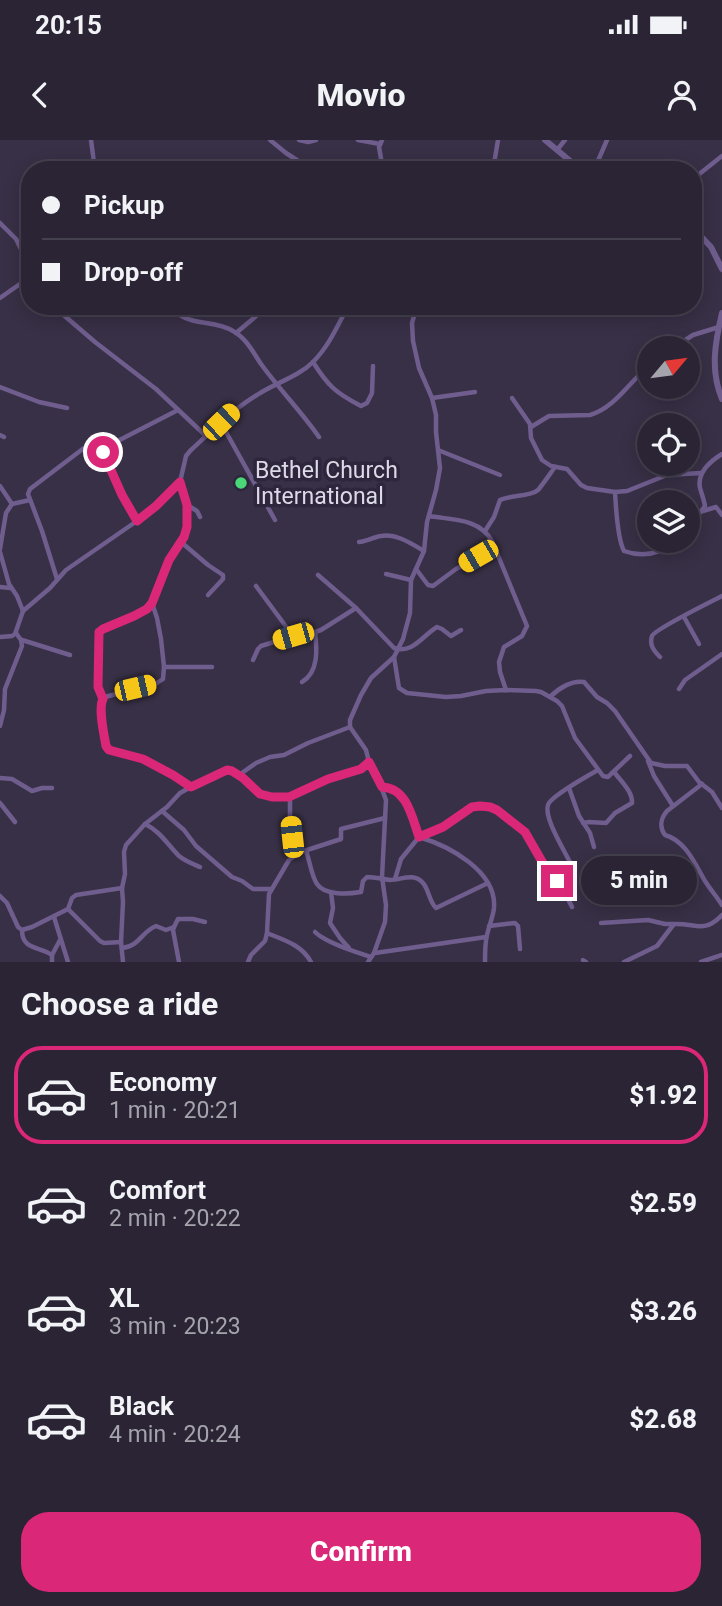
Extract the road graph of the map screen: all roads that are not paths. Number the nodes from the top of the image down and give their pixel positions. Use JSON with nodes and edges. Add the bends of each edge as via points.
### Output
{"nodes":[{"id":1,"x":90,"y":140,"type":"edge"},
{"id":2,"x":270,"y":140,"type":"edge"},
{"id":3,"x":299,"y":140,"type":"edge"},
{"id":4,"x":316,"y":140,"type":"edge"},
{"id":5,"x":358,"y":140,"type":"edge"},
{"id":6,"x":498,"y":140,"type":"edge"},
{"id":7,"x":545,"y":140,"type":"edge"},
{"id":8,"x":565,"y":140,"type":"edge"},
{"id":9,"x":607,"y":140,"type":"edge"},
{"id":10,"x":381,"y":142,"type":"edge"},
{"id":11,"x":557,"y":150,"type":"junction"},
{"id":12,"x":722,"y":156,"type":"edge"},
{"id":13,"x":94,"y":161,"type":"edge"},
{"id":14,"x":298,"y":161,"type":"edge"},
{"id":15,"x":382,"y":161,"type":"edge"},
{"id":16,"x":494,"y":161,"type":"edge"},
{"id":17,"x":570,"y":161,"type":"edge"},
{"id":18,"x":598,"y":161,"type":"edge"},
{"id":19,"x":702,"y":172,"type":"edge"},
{"id":20,"x":0,"y":223,"type":"edge"},
{"id":21,"x":702,"y":238,"type":"edge"},
{"id":22,"x":21,"y":247,"type":"edge"},
{"id":23,"x":722,"y":269,"type":"edge"},
{"id":24,"x":21,"y":283,"type":"edge"},
{"id":25,"x":0,"y":298,"type":"edge"},
{"id":26,"x":722,"y":313,"type":"edge"},
{"id":27,"x":64,"y":315,"type":"edge"},
{"id":28,"x":181,"y":315,"type":"edge"},
{"id":29,"x":257,"y":315,"type":"edge"},
{"id":30,"x":343,"y":315,"type":"edge"},
{"id":31,"x":414,"y":315,"type":"edge"},
{"id":32,"x":719,"y":327,"type":"junction"},
{"id":33,"x":236,"y":333,"type":"junction"},
{"id":34,"x":691,"y":336,"type":"edge"},
{"id":35,"x":718,"y":351,"type":"edge"},
{"id":36,"x":313,"y":362,"type":"junction"},
{"id":37,"x":373,"y":366,"type":"dead end"},
{"id":38,"x":637,"y":377,"type":"edge"},
{"id":39,"x":277,"y":383,"type":"junction"},
{"id":40,"x":0,"y":387,"type":"edge"},
{"id":41,"x":475,"y":392,"type":"dead end"},
{"id":42,"x":432,"y":398,"type":"junction"},
{"id":43,"x":512,"y":398,"type":"dead end"},
{"id":44,"x":722,"y":400,"type":"edge"},
{"id":45,"x":67,"y":408,"type":"dead end"},
{"id":46,"x":178,"y":410,"type":"junction"},
{"id":47,"x":221,"y":422,"type":"junction"},
{"id":48,"x":531,"y":427,"type":"junction"},
{"id":49,"x":206,"y":436,"type":"junction"},
{"id":50,"x":318,"y":437,"type":"dead end"},
{"id":51,"x":102,"y":448,"type":"junction"},
{"id":52,"x":438,"y":450,"type":"junction"},
{"id":53,"x":722,"y":454,"type":"edge"},
{"id":54,"x":555,"y":467,"type":"junction"},
{"id":55,"x":701,"y":472,"type":"junction"},
{"id":56,"x":500,"y":475,"type":"dead end"},
{"id":57,"x":180,"y":482,"type":"junction"},
{"id":58,"x":0,"y":486,"type":"edge"},
{"id":59,"x":615,"y":492,"type":"junction"},
{"id":60,"x":30,"y":500,"type":"junction"},
{"id":61,"x":12,"y":504,"type":"junction"},
{"id":62,"x":187,"y":505,"type":"junction"},
{"id":63,"x":702,"y":511,"type":"junction"},
{"id":64,"x":700,"y":514,"type":"edge"},
{"id":65,"x":722,"y":515,"type":"edge"},
{"id":66,"x":429,"y":516,"type":"junction"},
{"id":67,"x":200,"y":517,"type":"dead end"},
{"id":68,"x":275,"y":520,"type":"dead end"},
{"id":69,"x":137,"y":521,"type":"junction"},
{"id":70,"x":485,"y":531,"type":"junction"},
{"id":71,"x":359,"y":541,"type":"dead end"},
{"id":72,"x":181,"y":542,"type":"junction"},
{"id":73,"x":495,"y":548,"type":"junction"},
{"id":74,"x":0,"y":551,"type":"edge"},
{"id":75,"x":424,"y":551,"type":"junction"},
{"id":76,"x":655,"y":553,"type":"edge"},
{"id":77,"x":416,"y":569,"type":"junction"},
{"id":78,"x":386,"y":574,"type":"dead end"},
{"id":79,"x":318,"y":575,"type":"dead end"},
{"id":80,"x":57,"y":579,"type":"junction"},
{"id":81,"x":411,"y":580,"type":"junction"},
{"id":82,"x":0,"y":586,"type":"edge"},
{"id":83,"x":256,"y":586,"type":"dead end"},
{"id":84,"x":11,"y":588,"type":"junction"},
{"id":85,"x":208,"y":595,"type":"dead end"},
{"id":86,"x":722,"y":596,"type":"edge"},
{"id":87,"x":152,"y":603,"type":"junction"},
{"id":88,"x":356,"y":608,"type":"junction"},
{"id":89,"x":23,"y":611,"type":"junction"},
{"id":90,"x":684,"y":617,"type":"junction"},
{"id":91,"x":461,"y":630,"type":"dead end"},
{"id":92,"x":315,"y":632,"type":"junction"},
{"id":93,"x":16,"y":633,"type":"junction"},
{"id":94,"x":293,"y":636,"type":"junction"},
{"id":95,"x":0,"y":637,"type":"edge"},
{"id":96,"x":21,"y":640,"type":"junction"},
{"id":97,"x":699,"y":645,"type":"dead end"},
{"id":98,"x":399,"y":649,"type":"junction"},
{"id":99,"x":722,"y":654,"type":"edge"},
{"id":100,"x":70,"y":655,"type":"dead end"},
{"id":101,"x":394,"y":657,"type":"junction"},
{"id":102,"x":660,"y":657,"type":"dead end"},
{"id":103,"x":253,"y":660,"type":"dead end"},
{"id":104,"x":164,"y":667,"type":"junction"},
{"id":105,"x":212,"y":667,"type":"dead end"},
{"id":106,"x":302,"y":682,"type":"dead end"},
{"id":107,"x":506,"y":690,"type":"junction"},
{"id":108,"x":678,"y":690,"type":"dead end"},
{"id":109,"x":550,"y":696,"type":"junction"},
{"id":110,"x":103,"y":699,"type":"junction"},
{"id":111,"x":0,"y":724,"type":"edge"},
{"id":112,"x":351,"y":727,"type":"junction"},
{"id":113,"x":630,"y":756,"type":"dead end"},
{"id":114,"x":648,"y":760,"type":"junction"},
{"id":115,"x":369,"y":762,"type":"junction"},
{"id":116,"x":598,"y":770,"type":"junction"},
{"id":117,"x":614,"y":772,"type":"junction"},
{"id":118,"x":239,"y":775,"type":"junction"},
{"id":119,"x":0,"y":778,"type":"edge"},
{"id":120,"x":702,"y":784,"type":"junction"},
{"id":121,"x":191,"y":787,"type":"junction"},
{"id":122,"x":382,"y":787,"type":"junction"},
{"id":123,"x":52,"y":788,"type":"dead end"},
{"id":124,"x":569,"y":788,"type":"junction"},
{"id":125,"x":289,"y":797,"type":"junction"},
{"id":126,"x":0,"y":803,"type":"edge"},
{"id":127,"x":673,"y":806,"type":"junction"},
{"id":128,"x":722,"y":808,"type":"edge"},
{"id":129,"x":162,"y":811,"type":"junction"},
{"id":130,"x":385,"y":818,"type":"junction"},
{"id":131,"x":15,"y":822,"type":"dead end"},
{"id":132,"x":583,"y":823,"type":"junction"},
{"id":133,"x":145,"y":824,"type":"junction"},
{"id":134,"x":419,"y":837,"type":"junction"},
{"id":135,"x":594,"y":847,"type":"dead end"},
{"id":136,"x":306,"y":851,"type":"junction"},
{"id":137,"x":295,"y":855,"type":"junction"},
{"id":138,"x":200,"y":867,"type":"dead end"},
{"id":139,"x":574,"y":872,"type":"dead end"},
{"id":140,"x":382,"y":877,"type":"junction"},
{"id":141,"x":395,"y":879,"type":"junction"},
{"id":142,"x":488,"y":883,"type":"junction"},
{"id":143,"x":122,"y":888,"type":"junction"},
{"id":144,"x":271,"y":889,"type":"junction"},
{"id":145,"x":331,"y":892,"type":"junction"},
{"id":146,"x":0,"y":896,"type":"edge"},
{"id":147,"x":722,"y":905,"type":"edge"},
{"id":148,"x":572,"y":907,"type":"dead end"},
{"id":149,"x":68,"y":909,"type":"junction"},
{"id":150,"x":722,"y":915,"type":"edge"},
{"id":151,"x":54,"y":917,"type":"junction"},
{"id":152,"x":205,"y":922,"type":"dead end"},
{"id":153,"x":601,"y":923,"type":"dead end"},
{"id":154,"x":674,"y":924,"type":"junction"},
{"id":155,"x":489,"y":926,"type":"junction"},
{"id":156,"x":174,"y":927,"type":"junction"},
{"id":157,"x":22,"y":930,"type":"junction"},
{"id":158,"x":315,"y":932,"type":"dead end"},
{"id":159,"x":267,"y":933,"type":"junction"},
{"id":160,"x":486,"y":937,"type":"junction"},
{"id":161,"x":60,"y":939,"type":"junction"},
{"id":162,"x":121,"y":942,"type":"junction"},
{"id":163,"x":122,"y":948,"type":"junction"},
{"id":164,"x":349,"y":948,"type":"junction"},
{"id":165,"x":520,"y":949,"type":"dead end"},
{"id":166,"x":722,"y":954,"type":"edge"},
{"id":167,"x":52,"y":955,"type":"junction"},
{"id":168,"x":371,"y":958,"type":"edge"},
{"id":169,"x":52,"y":962,"type":"edge"},
{"id":170,"x":68,"y":962,"type":"edge"},
{"id":171,"x":122,"y":962,"type":"edge"},
{"id":172,"x":179,"y":962,"type":"edge"},
{"id":173,"x":248,"y":962,"type":"edge"},
{"id":174,"x":311,"y":962,"type":"edge"},
{"id":175,"x":485,"y":962,"type":"edge"},
{"id":176,"x":624,"y":962,"type":"edge"},
{"id":177,"x":701,"y":962,"type":"edge"}],
"edges":[{"from":1,"to":13,"type":"street"},
{"from":2,"to":14,"type":"street"},
{"from":3,"to":4,"type":"street"},
{"from":5,"to":10,"type":"street"},
{"from":6,"to":16,"type":"street"},
{"from":7,"to":11,"type":"street"},
{"from":8,"to":11,"type":"street"},
{"from":9,"to":18,"type":"street"},
{"from":10,"to":15,"type":"street"},
{"from":11,"to":17,"type":"street"},
{"from":12,"to":19,"type":"street"},
{"from":20,"to":22,"type":"street"},
{"from":21,"to":23,"type":"street"},
{"from":24,"to":25,"type":"street"},
{"from":26,"to":32,"type":"street"},
{"from":27,"to":46,"type":"street"},
{"from":28,"to":33,"type":"street"},
{"from":29,"to":33,"type":"street"},
{"from":30,"to":36,"type":"street"},
{"from":31,"to":42,"type":"street","via":[[418,368]]},
{"from":32,"to":34,"type":"street"},
{"from":32,"to":35,"type":"street"},
{"from":33,"to":39,"type":"street"},
{"from":35,"to":44,"type":"street","via":[[714,374]]},
{"from":36,"to":37,"type":"street","via":[[327,383],[361,406],[372,393]]},
{"from":36,"to":39,"type":"street"},
{"from":38,"to":48,"type":"street","via":[[596,413],[549,416]]},
{"from":39,"to":47,"type":"street"},
{"from":39,"to":50,"type":"street"},
{"from":40,"to":45,"type":"street"},
{"from":41,"to":42,"type":"street"},
{"from":42,"to":52,"type":"street"},
{"from":43,"to":48,"type":"street"},
{"from":46,"to":49,"type":"street"},
{"from":46,"to":51,"type":"street"},
{"from":47,"to":49,"type":"street"},
{"from":47,"to":68,"type":"street"},
{"from":48,"to":54,"type":"street","via":[[538,453]]},
{"from":49,"to":57,"type":"street","via":[[186,457]]},
{"from":51,"to":60,"type":"street","via":[[83,448],[30,489]]},
{"from":51,"to":69,"type":"street"},
{"from":52,"to":56,"type":"street"},
{"from":52,"to":66,"type":"street","via":[[440,468]]},
{"from":53,"to":55,"type":"street"},
{"from":54,"to":59,"type":"street","via":[[567,469],[587,488]]},
{"from":54,"to":70,"type":"street","via":[[537,490],[500,500]]},
{"from":55,"to":59,"type":"street","via":[[667,475]]},
{"from":55,"to":63,"type":"street"},
{"from":57,"to":62,"type":"street"},
{"from":57,"to":69,"type":"street"},
{"from":58,"to":61,"type":"street"},
{"from":59,"to":76,"type":"street","via":[[624,551]]},
{"from":60,"to":61,"type":"street"},
{"from":60,"to":80,"type":"street"},
{"from":61,"to":74,"type":"street","via":[[6,513]]},
{"from":62,"to":67,"type":"street"},
{"from":62,"to":72,"type":"street","via":[[187,527]]},
{"from":63,"to":64,"type":"street"},
{"from":63,"to":65,"type":"street","via":[[716,507]]},
{"from":66,"to":70,"type":"street","via":[[464,521]]},
{"from":66,"to":75,"type":"street"},
{"from":69,"to":80,"type":"street"},
{"from":70,"to":73,"type":"street"},
{"from":71,"to":75,"type":"street","via":[[393,536]]},
{"from":72,"to":85,"type":"street","via":[[223,575]]},
{"from":72,"to":87,"type":"street"},
{"from":73,"to":77,"type":"street","via":[[433,586]]},
{"from":73,"to":107,"type":"street","via":[[527,626],[522,636],[504,647],[499,662]]},
{"from":74,"to":84,"type":"street"},
{"from":75,"to":77,"type":"street"},
{"from":77,"to":81,"type":"street"},
{"from":78,"to":81,"type":"street"},
{"from":79,"to":88,"type":"street"},
{"from":80,"to":89,"type":"street"},
{"from":81,"to":98,"type":"street","via":[[410,613]]},
{"from":82,"to":84,"type":"street"},
{"from":83,"to":94,"type":"street"},
{"from":84,"to":89,"type":"street"},
{"from":86,"to":90,"type":"street"},
{"from":87,"to":104,"type":"street"},
{"from":87,"to":110,"type":"street","via":[[99,632],[98,687]]},
{"from":88,"to":92,"type":"street"},
{"from":88,"to":98,"type":"street"},
{"from":89,"to":93,"type":"street"},
{"from":90,"to":97,"type":"street"},
{"from":90,"to":102,"type":"street","via":[[654,633],[653,651]]},
{"from":91,"to":98,"type":"street","via":[[451,636],[437,627],[413,646]]},
{"from":92,"to":94,"type":"street"},
{"from":92,"to":106,"type":"street","via":[[313,673]]},
{"from":93,"to":95,"type":"street"},
{"from":93,"to":96,"type":"street"},
{"from":94,"to":103,"type":"street","via":[[261,646]]},
{"from":96,"to":100,"type":"street"},
{"from":96,"to":111,"type":"street","via":[[22,649],[5,689]]},
{"from":98,"to":101,"type":"street"},
{"from":99,"to":108,"type":"street"},
{"from":101,"to":107,"type":"street","via":[[403,692],[446,697]]},
{"from":101,"to":112,"type":"street","via":[[371,678],[350,720]]},
{"from":104,"to":105,"type":"street"},
{"from":104,"to":110,"type":"street","via":[[161,681]]},
{"from":107,"to":109,"type":"street"},
{"from":109,"to":114,"type":"street","via":[[573,682],[584,682],[622,720]]},
{"from":109,"to":116,"type":"street","via":[[562,706],[575,737]]},
{"from":110,"to":121,"type":"street","via":[[100,709],[109,750],[143,759]]},
{"from":112,"to":115,"type":"street"},
{"from":112,"to":118,"type":"street","via":[[270,757]]},
{"from":113,"to":117,"type":"street"},
{"from":114,"to":120,"type":"street","via":[[655,765],[687,766]]},
{"from":114,"to":127,"type":"street"},
{"from":115,"to":122,"type":"street"},
{"from":115,"to":125,"type":"street"},
{"from":116,"to":117,"type":"street","via":[[606,777]]},
{"from":116,"to":124,"type":"street"},
{"from":117,"to":132,"type":"street","via":[[632,803],[606,822]]},
{"from":118,"to":121,"type":"street","via":[[227,770]]},
{"from":118,"to":125,"type":"street","via":[[260,794]]},
{"from":119,"to":123,"type":"street","via":[[12,779],[32,792]]},
{"from":120,"to":127,"type":"street"},
{"from":120,"to":128,"type":"street"},
{"from":121,"to":129,"type":"street"},
{"from":122,"to":130,"type":"street"},
{"from":122,"to":134,"type":"street","via":[[395,789],[403,797]]},
{"from":124,"to":132,"type":"street"},
{"from":124,"to":139,"type":"street","via":[[551,800],[547,810]]},
{"from":125,"to":137,"type":"street"},
{"from":126,"to":131,"type":"street"},
{"from":127,"to":147,"type":"street","via":[[664,815],[662,832],[689,853]]},
{"from":129,"to":133,"type":"street"},
{"from":129,"to":144,"type":"street","via":[[232,877],[253,889]]},
{"from":130,"to":136,"type":"street","via":[[341,829],[341,839]]},
{"from":130,"to":140,"type":"street"},
{"from":132,"to":135,"type":"street"},
{"from":133,"to":138,"type":"street","via":[[184,859]]},
{"from":133,"to":143,"type":"street","via":[[126,845]]},
{"from":134,"to":141,"type":"street","via":[[401,859]]},
{"from":134,"to":142,"type":"street","via":[[455,852]]},
{"from":134,"to":148,"type":"street","via":[[472,807],[497,810],[525,832]]},
{"from":136,"to":137,"type":"street"},
{"from":136,"to":145,"type":"street","via":[[317,884]]},
{"from":137,"to":144,"type":"street"},
{"from":140,"to":141,"type":"street"},
{"from":140,"to":145,"type":"street","via":[[365,878],[360,893]]},
{"from":140,"to":168,"type":"street","via":[[385,922]]},
{"from":141,"to":142,"type":"street","via":[[420,879],[436,908]]},
{"from":142,"to":155,"type":"street","via":[[494,901]]},
{"from":143,"to":149,"type":"street","via":[[79,893]]},
{"from":143,"to":162,"type":"street"},
{"from":144,"to":159,"type":"street"},
{"from":145,"to":164,"type":"street","via":[[330,922]]},
{"from":146,"to":157,"type":"street"},
{"from":149,"to":151,"type":"street"},
{"from":149,"to":162,"type":"street","via":[[100,941]]},
{"from":150,"to":154,"type":"street","via":[[705,927]]},
{"from":151,"to":157,"type":"street"},
{"from":151,"to":161,"type":"street"},
{"from":152,"to":156,"type":"street","via":[[178,919]]},
{"from":153,"to":154,"type":"street","via":[[648,920]]},
{"from":154,"to":176,"type":"street","via":[[657,946]]},
{"from":155,"to":160,"type":"street"},
{"from":155,"to":165,"type":"street","via":[[515,923]]},
{"from":156,"to":163,"type":"street","via":[[156,926],[135,944]]},
{"from":156,"to":172,"type":"street"},
{"from":157,"to":167,"type":"street","via":[[29,945]]},
{"from":158,"to":164,"type":"street"},
{"from":159,"to":173,"type":"street"},
{"from":159,"to":174,"type":"street","via":[[298,946]]},
{"from":160,"to":168,"type":"street"},
{"from":160,"to":175,"type":"street"},
{"from":161,"to":167,"type":"street"},
{"from":161,"to":170,"type":"street"},
{"from":162,"to":163,"type":"street"},
{"from":163,"to":171,"type":"street"},
{"from":164,"to":168,"type":"street"},
{"from":166,"to":177,"type":"street"},
{"from":167,"to":169,"type":"street"}]}
